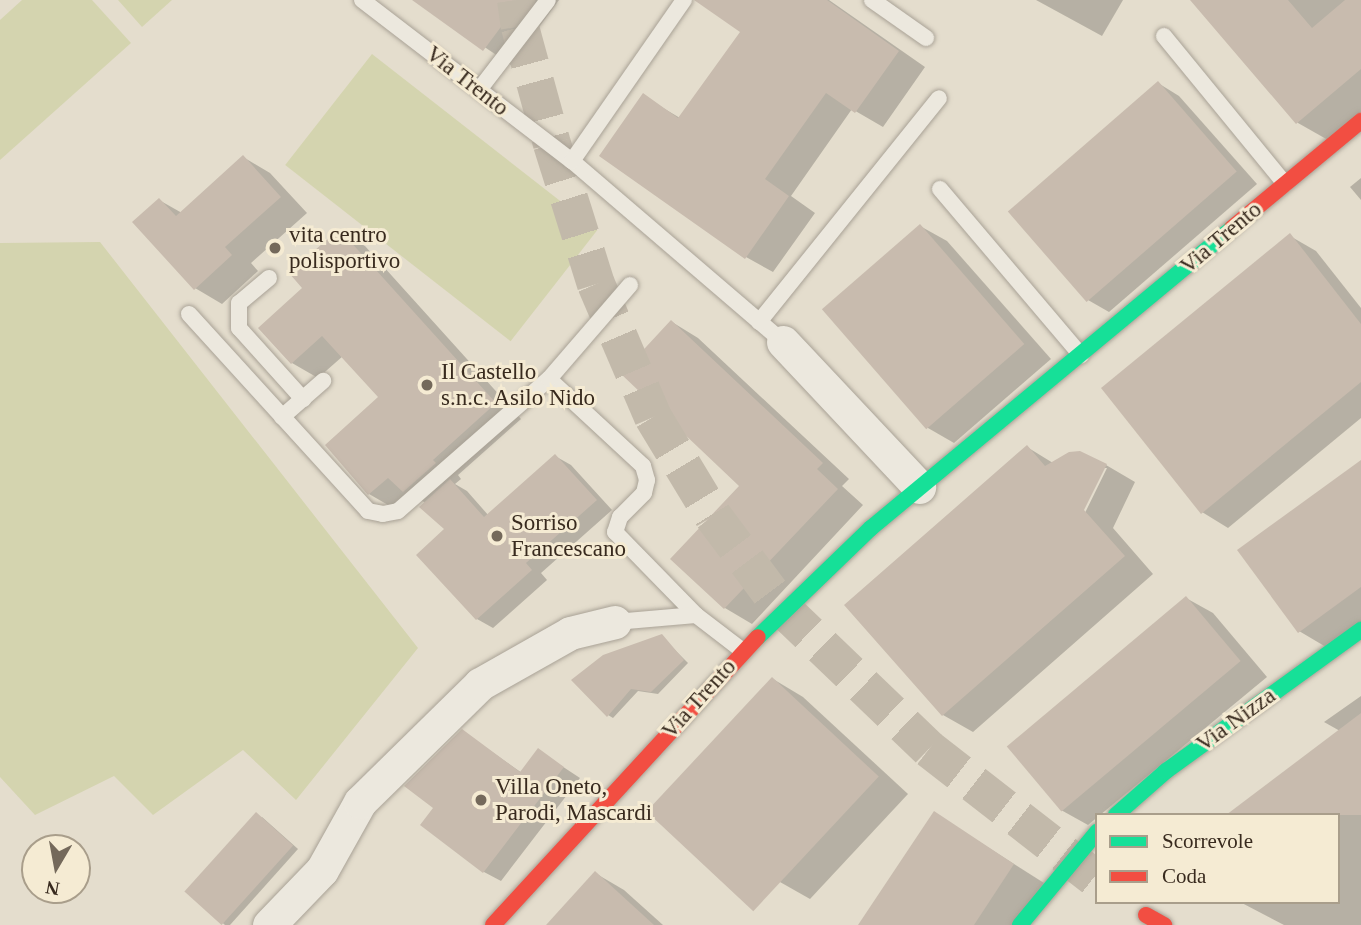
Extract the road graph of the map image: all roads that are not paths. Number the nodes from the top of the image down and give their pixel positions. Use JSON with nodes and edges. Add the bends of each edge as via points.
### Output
{"nodes":[{"id":1,"x":362,"y":0,"type":"edge"},
{"id":2,"x":548,"y":0,"type":"edge"},
{"id":3,"x":684,"y":0,"type":"edge"},
{"id":4,"x":872,"y":0,"type":"edge"},
{"id":5,"x":1164,"y":36,"type":"dead end"},
{"id":6,"x":926,"y":38,"type":"dead end"},
{"id":7,"x":480,"y":90,"type":"junction"},
{"id":8,"x":939,"y":98,"type":"dead end"},
{"id":9,"x":1361,"y":121,"type":"edge"},
{"id":10,"x":572,"y":161,"type":"junction"},
{"id":11,"x":1285,"y":184,"type":"junction"},
{"id":12,"x":940,"y":189,"type":"dead end"},
{"id":13,"x":269,"y":278,"type":"dead end"},
{"id":14,"x":630,"y":285,"type":"dead end"},
{"id":15,"x":189,"y":314,"type":"dead end"},
{"id":16,"x":771,"y":332,"type":"junction"},
{"id":17,"x":1081,"y":355,"type":"junction"},
{"id":18,"x":549,"y":379,"type":"junction"},
{"id":19,"x":323,"y":381,"type":"dead end"},
{"id":20,"x":303,"y":399,"type":"junction"},
{"id":21,"x":282,"y":417,"type":"junction"},
{"id":22,"x":919,"y":487,"type":"junction"},
{"id":23,"x":696,"y":615,"type":"junction"},
{"id":24,"x":615,"y":622,"type":"joint"},
{"id":25,"x":1361,"y":631,"type":"edge"},
{"id":26,"x":743,"y":651,"type":"junction"},
{"id":27,"x":1118,"y":813,"type":"edge"},
{"id":28,"x":1095,"y":834,"type":"edge"},
{"id":29,"x":1146,"y":915,"type":"dead end"},
{"id":30,"x":269,"y":925,"type":"edge"},
{"id":31,"x":493,"y":925,"type":"edge"},
{"id":32,"x":1020,"y":925,"type":"edge"},
{"id":33,"x":1164,"y":925,"type":"edge"}],
"edges":[{"from":1,"to":7,"type":"lane","name":"Via Trento"},
{"from":2,"to":7,"type":"lane"},
{"from":3,"to":10,"type":"lane"},
{"from":4,"to":6,"type":"lane"},
{"from":5,"to":11,"type":"lane"},
{"from":7,"to":10,"type":"lane","name":"Via Trento"},
{"from":8,"to":16,"type":"lane"},
{"from":9,"to":11,"type":"street","name":"Via Trento"},
{"from":10,"to":16,"type":"lane","name":"Via Trento"},
{"from":11,"to":17,"type":"street","name":"Via Trento"},
{"from":12,"to":17,"type":"lane"},
{"from":13,"to":20,"type":"lane","via":[[239,303],[239,328]]},
{"from":14,"to":18,"type":"lane"},
{"from":15,"to":21,"type":"lane"},
{"from":16,"to":22,"type":"street","name":"Via Trento"},
{"from":17,"to":22,"type":"street","name":"Via Trento"},
{"from":18,"to":21,"type":"lane","via":[[398,511],[383,514],[368,511]]},
{"from":18,"to":23,"type":"lane","via":[[643,466],[644,493],[620,517],[615,532]]},
{"from":19,"to":20,"type":"lane"},
{"from":20,"to":21,"type":"lane"},
{"from":22,"to":26,"type":"street","name":"Via Trento"},
{"from":23,"to":24,"type":"lane"},
{"from":23,"to":26,"type":"lane"},
{"from":24,"to":30,"type":"street","via":[[570,633],[480,684],[360,802],[322,870]]},
{"from":25,"to":27,"type":"street","name":"Via Nizza","via":[[1166,771]]},
{"from":26,"to":31,"type":"street","name":"Via Trento"},
{"from":28,"to":32,"type":"street"},
{"from":29,"to":33,"type":"street"}]}
